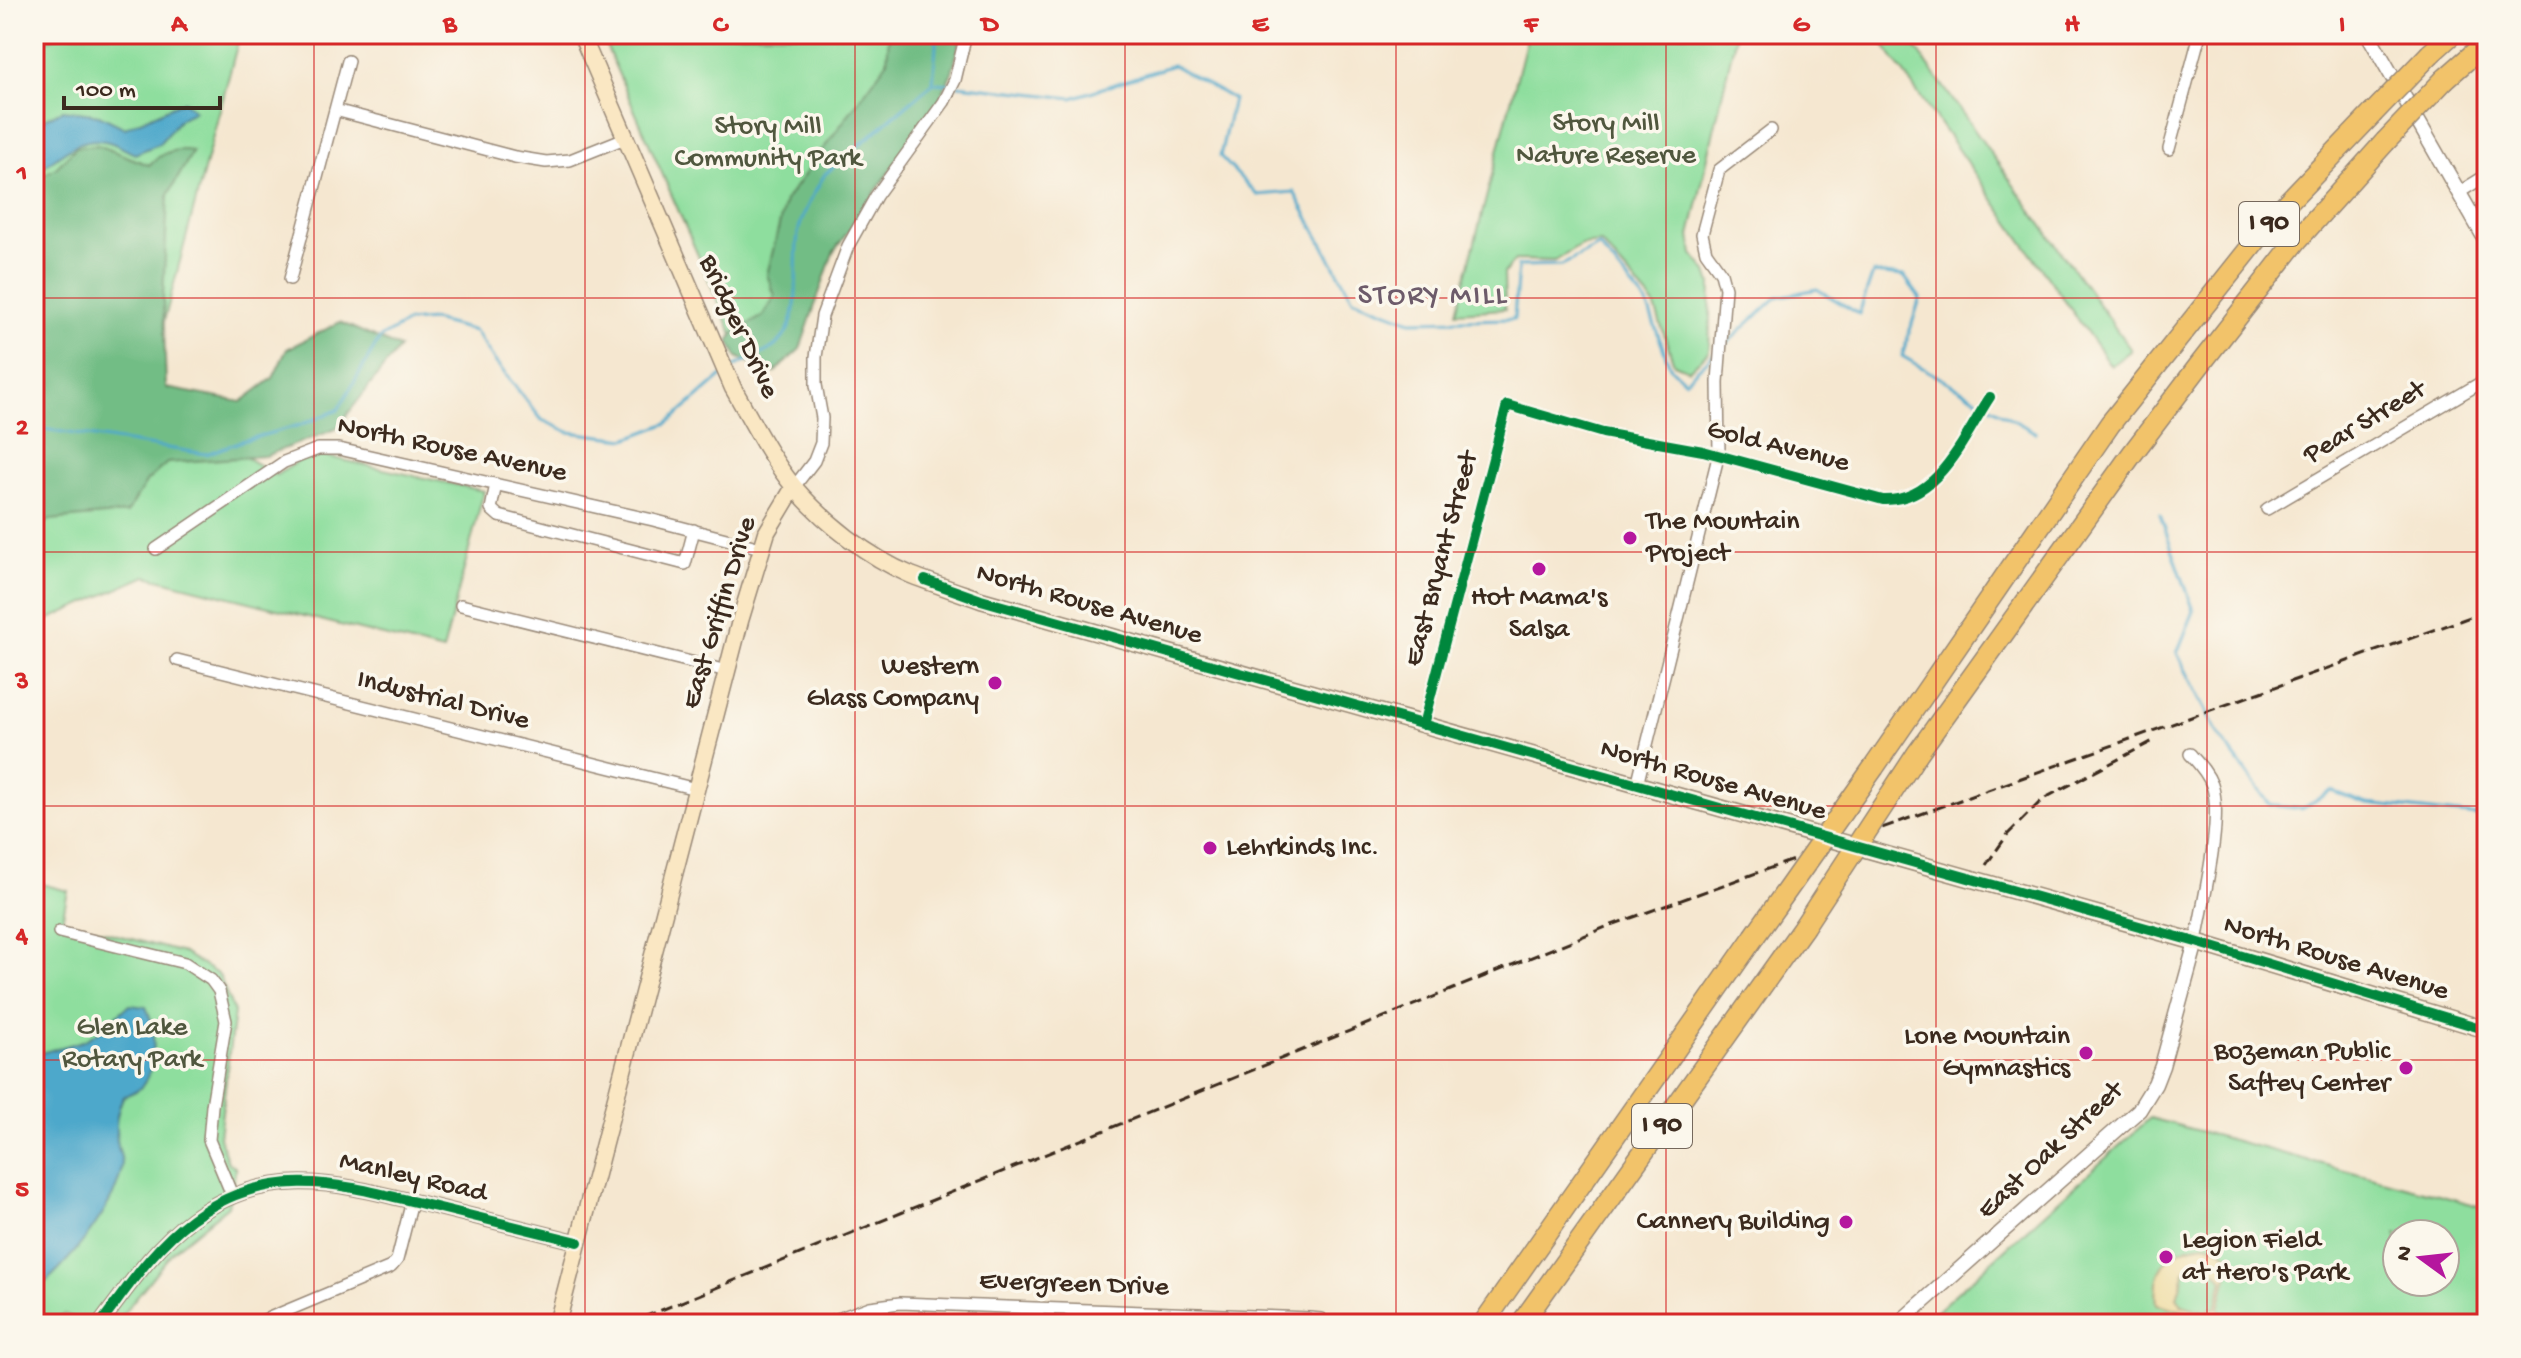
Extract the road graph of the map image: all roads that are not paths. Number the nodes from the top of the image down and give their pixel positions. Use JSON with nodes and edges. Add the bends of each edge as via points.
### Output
{"nodes":[{"id":1,"x":581,"y":34,"type":"edge"},
{"id":2,"x":966,"y":34,"type":"edge"},
{"id":3,"x":2200,"y":34,"type":"edge"},
{"id":4,"x":2368,"y":34,"type":"edge"},
{"id":5,"x":2452,"y":34,"type":"edge"},
{"id":6,"x":2487,"y":42,"type":"edge"},
{"id":7,"x":348,"y":61,"type":"dead end"},
{"id":8,"x":335,"y":110,"type":"junction"},
{"id":9,"x":1771,"y":130,"type":"dead end"},
{"id":10,"x":625,"y":138,"type":"junction"},
{"id":11,"x":2169,"y":149,"type":"dead end"},
{"id":12,"x":2487,"y":175,"type":"edge"},
{"id":13,"x":2458,"y":193,"type":"junction"},
{"id":14,"x":2487,"y":242,"type":"edge"},
{"id":15,"x":290,"y":279,"type":"dead end"},
{"id":16,"x":2487,"y":379,"type":"edge"},
{"id":17,"x":1990,"y":397,"type":"dead end"},
{"id":18,"x":1507,"y":405,"type":"joint"},
{"id":19,"x":1719,"y":455,"type":"junction"},
{"id":20,"x":496,"y":484,"type":"junction"},
{"id":21,"x":794,"y":487,"type":"junction"},
{"id":22,"x":2267,"y":509,"type":"dead end"},
{"id":23,"x":694,"y":530,"type":"junction"},
{"id":24,"x":761,"y":548,"type":"junction"},
{"id":25,"x":156,"y":549,"type":"dead end"},
{"id":26,"x":925,"y":580,"type":"joint"},
{"id":27,"x":461,"y":605,"type":"dead end"},
{"id":28,"x":177,"y":660,"type":"dead end"},
{"id":29,"x":727,"y":671,"type":"junction"},
{"id":30,"x":1423,"y":725,"type":"junction"},
{"id":31,"x":2190,"y":754,"type":"dead end"},
{"id":32,"x":1637,"y":785,"type":"junction"},
{"id":33,"x":696,"y":789,"type":"junction"},
{"id":34,"x":59,"y":932,"type":"dead end"},
{"id":35,"x":2196,"y":942,"type":"junction"},
{"id":36,"x":2487,"y":1030,"type":"edge"},
{"id":37,"x":232,"y":1195,"type":"junction"},
{"id":38,"x":412,"y":1201,"type":"junction"},
{"id":39,"x":578,"y":1242,"type":"junction"},
{"id":40,"x":100,"y":1324,"type":"edge"},
{"id":41,"x":255,"y":1324,"type":"edge"},
{"id":42,"x":557,"y":1324,"type":"edge"},
{"id":43,"x":824,"y":1324,"type":"edge"},
{"id":44,"x":1321,"y":1324,"type":"edge"},
{"id":45,"x":1483,"y":1324,"type":"edge"},
{"id":46,"x":1521,"y":1324,"type":"edge"},
{"id":47,"x":1898,"y":1324,"type":"edge"}],
"edges":[{"from":1,"to":10,"type":"main road","name":"Bridger Drive"},
{"from":2,"to":21,"type":"street","name":"East Griffin Drive","via":[[955,80],[935,117],[876,196],[848,246],[822,316],[816,357],[821,443]]},
{"from":3,"to":11,"type":"street"},
{"from":4,"to":13,"type":"street"},
{"from":5,"to":45,"type":"highway","number":"I 90","bridge":true,"via":[[2282,208],[2110,424]]},
{"from":6,"to":46,"type":"highway","number":"I 90","bridge":true,"via":[[2445,79],[2298,239],[2132,454]]},
{"from":7,"to":8,"type":"street"},
{"from":8,"to":10,"type":"street","via":[[546,162],[570,160]]},
{"from":8,"to":15,"type":"street"},
{"from":9,"to":19,"type":"street","via":[[1719,170],[1702,234],[1724,285]]},
{"from":10,"to":21,"type":"main road","name":"Bridger Drive","via":[[733,388]]},
{"from":12,"to":13,"type":"street"},
{"from":13,"to":14,"type":"street"},
{"from":16,"to":22,"type":"street","name":"Pear Street"},
{"from":17,"to":19,"type":"street","name":"Gold Avenue","via":[[1934,480],[1896,500]]},
{"from":18,"to":19,"type":"street","name":"Gold Avenue","via":[[1603,433]]},
{"from":18,"to":30,"type":"street","name":"East Bryant Street"},
{"from":19,"to":32,"type":"street"},
{"from":20,"to":23,"type":"street","name":"North Rouse Avenue"},
{"from":20,"to":23,"type":"street","via":[[491,509],[499,516],[685,564]]},
{"from":20,"to":25,"type":"street","name":"North Rouse Avenue","via":[[357,451],[318,449],[284,462]]},
{"from":21,"to":24,"type":"main road","name":"East Griffin Drive"},
{"from":21,"to":26,"type":"main road","name":"Bridger Drive","via":[[848,537]]},
{"from":23,"to":24,"type":"street","name":"North Rouse Avenue"},
{"from":24,"to":29,"type":"main road","name":"East Griffin Drive"},
{"from":26,"to":30,"type":"main road","name":"North Rouse Avenue"},
{"from":27,"to":29,"type":"street"},
{"from":28,"to":33,"type":"street","name":"Industrial Drive"},
{"from":29,"to":33,"type":"main road","name":"East Griffin Drive"},
{"from":30,"to":32,"type":"main road","name":"North Rouse Avenue"},
{"from":31,"to":35,"type":"street","name":"East Oak Street","via":[[2213,787],[2215,813]]},
{"from":32,"to":35,"type":"main road","name":"North Rouse Avenue"},
{"from":33,"to":39,"type":"main road","name":"East Griffin Drive"},
{"from":34,"to":37,"type":"street","via":[[185,963],[219,991],[226,1021],[209,1140]]},
{"from":35,"to":36,"type":"main road","name":"North Rouse Avenue"},
{"from":35,"to":47,"type":"street","name":"East Oak Street","via":[[2162,1066],[2139,1110]]},
{"from":37,"to":38,"type":"street","name":"Manley Road","via":[[269,1185],[324,1182]]},
{"from":37,"to":40,"type":"street","name":"Manley Road","via":[[166,1242]]},
{"from":38,"to":39,"type":"street","name":"Manley Road"},
{"from":38,"to":41,"type":"street","via":[[391,1267]]},
{"from":39,"to":42,"type":"main road","name":"East Griffin Drive"},
{"from":43,"to":44,"type":"street","name":"Evergreen Drive","via":[[870,1307],[900,1303],[1309,1318],[1321,1319]]}]}
